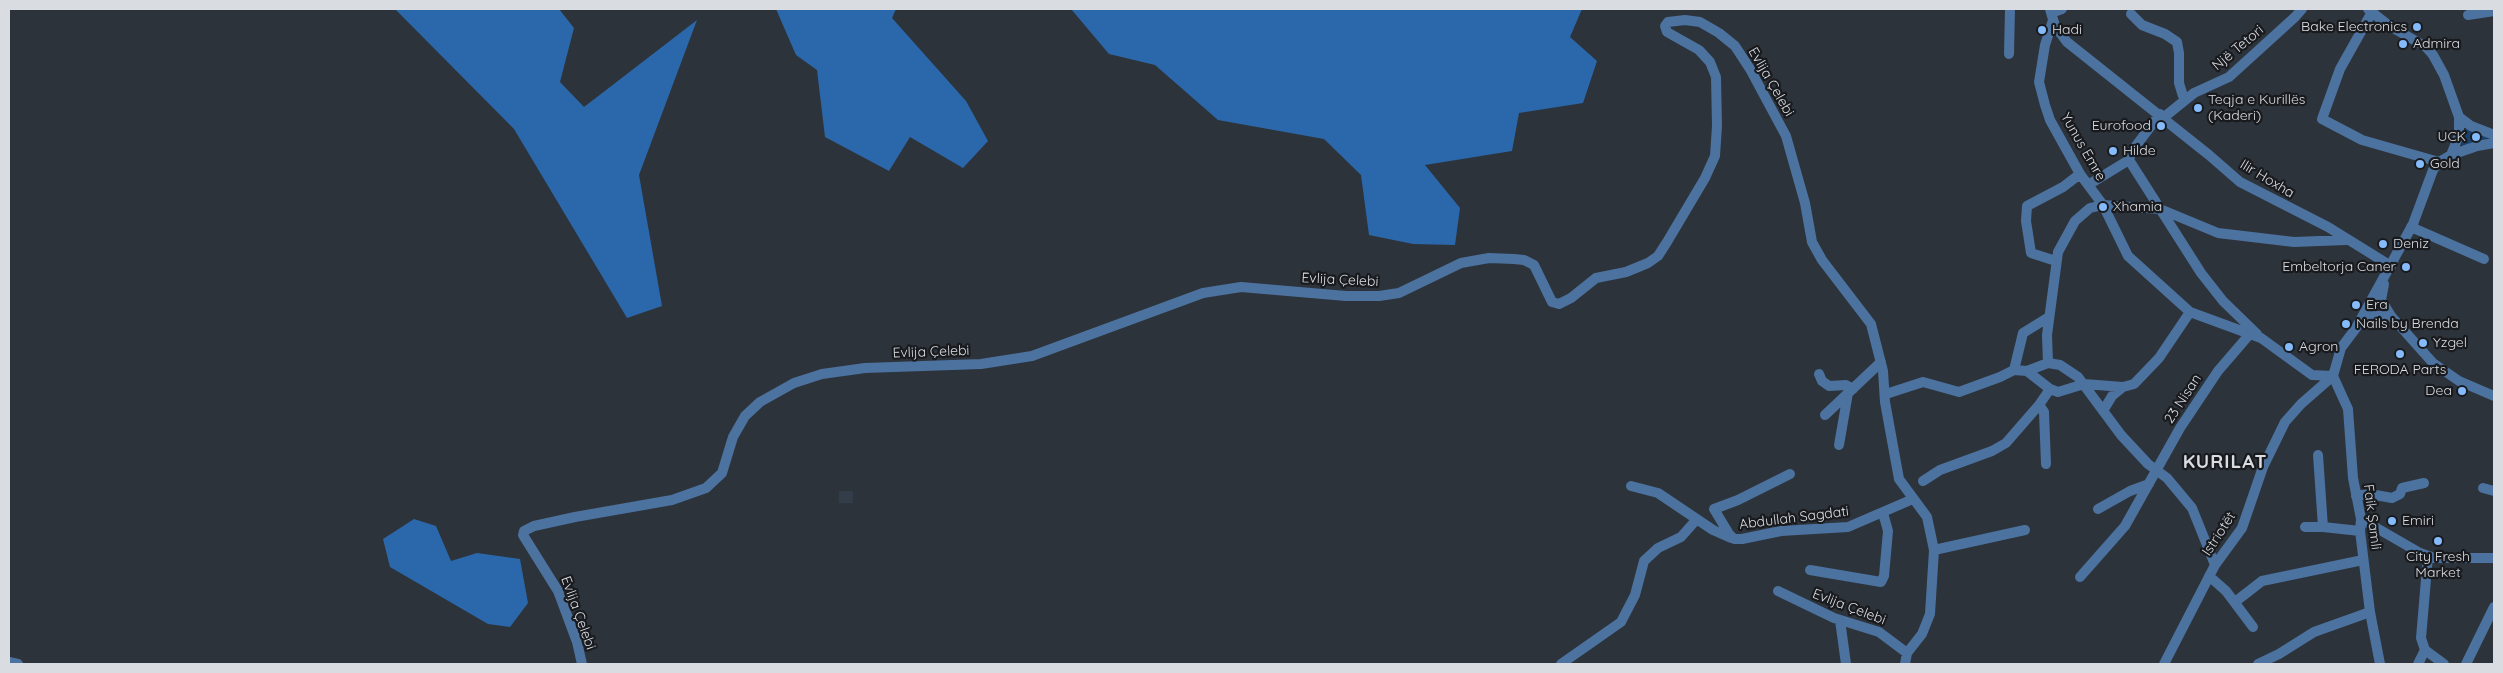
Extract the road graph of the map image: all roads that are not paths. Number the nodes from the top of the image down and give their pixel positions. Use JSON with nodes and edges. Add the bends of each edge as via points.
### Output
{"nodes":[{"id":1,"x":2010,"y":9,"type":"edge"},
{"id":2,"x":2062,"y":9,"type":"edge"},
{"id":3,"x":2302,"y":9,"type":"edge"},
{"id":4,"x":2369,"y":11,"type":"edge"},
{"id":5,"x":2494,"y":11,"type":"edge"},
{"id":6,"x":2051,"y":14,"type":"edge"},
{"id":7,"x":2132,"y":14,"type":"dead end"},
{"id":8,"x":2468,"y":15,"type":"dead end"},
{"id":9,"x":2009,"y":54,"type":"dead end"},
{"id":10,"x":2188,"y":97,"type":"junction"},
{"id":11,"x":2161,"y":116,"type":"junction"},
{"id":12,"x":2459,"y":117,"type":"junction"},
{"id":13,"x":2494,"y":135,"type":"edge"},
{"id":14,"x":2494,"y":143,"type":"edge"},
{"id":15,"x":2451,"y":156,"type":"junction"},
{"id":16,"x":2129,"y":160,"type":"junction"},
{"id":17,"x":2439,"y":162,"type":"junction"},
{"id":18,"x":2080,"y":174,"type":"junction"},
{"id":19,"x":2088,"y":185,"type":"junction"},
{"id":20,"x":2103,"y":204,"type":"junction"},
{"id":21,"x":2160,"y":209,"type":"junction"},
{"id":22,"x":2411,"y":227,"type":"junction"},
{"id":23,"x":2346,"y":240,"type":"junction"},
{"id":24,"x":2484,"y":259,"type":"dead end"},
{"id":25,"x":2056,"y":261,"type":"junction"},
{"id":26,"x":2391,"y":266,"type":"junction"},
{"id":27,"x":2385,"y":278,"type":"junction"},
{"id":28,"x":2190,"y":312,"type":"junction"},
{"id":29,"x":2050,"y":313,"type":"junction"},
{"id":30,"x":2391,"y":316,"type":"junction"},
{"id":31,"x":2361,"y":319,"type":"junction"},
{"id":32,"x":2249,"y":335,"type":"junction"},
{"id":33,"x":2261,"y":338,"type":"junction"},
{"id":34,"x":1881,"y":362,"type":"junction"},
{"id":35,"x":2048,"y":363,"type":"junction"},
{"id":36,"x":2014,"y":370,"type":"junction"},
{"id":37,"x":2027,"y":371,"type":"junction"},
{"id":38,"x":1819,"y":374,"type":"dead end"},
{"id":39,"x":2333,"y":376,"type":"junction"},
{"id":40,"x":2084,"y":384,"type":"junction"},
{"id":41,"x":2123,"y":387,"type":"junction"},
{"id":42,"x":2050,"y":389,"type":"junction"},
{"id":43,"x":1851,"y":391,"type":"junction"},
{"id":44,"x":1886,"y":394,"type":"junction"},
{"id":45,"x":2494,"y":396,"type":"edge"},
{"id":46,"x":2039,"y":406,"type":"junction"},
{"id":47,"x":2103,"y":411,"type":"junction"},
{"id":48,"x":1825,"y":415,"type":"dead end"},
{"id":49,"x":1839,"y":445,"type":"dead end"},
{"id":50,"x":2318,"y":455,"type":"dead end"},
{"id":51,"x":2046,"y":464,"type":"dead end"},
{"id":52,"x":2156,"y":470,"type":"junction"},
{"id":53,"x":1790,"y":474,"type":"dead end"},
{"id":54,"x":1923,"y":481,"type":"dead end"},
{"id":55,"x":2424,"y":483,"type":"dead end"},
{"id":56,"x":2150,"y":484,"type":"junction"},
{"id":57,"x":1631,"y":486,"type":"dead end"},
{"id":58,"x":2483,"y":488,"type":"dead end"},
{"id":59,"x":2494,"y":492,"type":"edge"},
{"id":60,"x":2356,"y":496,"type":"junction"},
{"id":61,"x":1913,"y":499,"type":"junction"},
{"id":62,"x":2098,"y":509,"type":"dead end"},
{"id":63,"x":1883,"y":513,"type":"junction"},
{"id":64,"x":1697,"y":519,"type":"junction"},
{"id":65,"x":2361,"y":519,"type":"junction"},
{"id":66,"x":2306,"y":527,"type":"dead end"},
{"id":67,"x":2323,"y":527,"type":"junction"},
{"id":68,"x":2025,"y":530,"type":"dead end"},
{"id":69,"x":2360,"y":532,"type":"junction"},
{"id":70,"x":1734,"y":539,"type":"junction"},
{"id":71,"x":1934,"y":550,"type":"junction"},
{"id":72,"x":2428,"y":556,"type":"junction"},
{"id":73,"x":2494,"y":558,"type":"edge"},
{"id":74,"x":2363,"y":560,"type":"junction"},
{"id":75,"x":2215,"y":565,"type":"junction"},
{"id":76,"x":1810,"y":570,"type":"dead end"},
{"id":77,"x":2209,"y":576,"type":"junction"},
{"id":78,"x":2080,"y":577,"type":"dead end"},
{"id":79,"x":1778,"y":591,"type":"dead end"},
{"id":80,"x":2235,"y":602,"type":"junction"},
{"id":81,"x":2494,"y":607,"type":"edge"},
{"id":82,"x":2370,"y":612,"type":"junction"},
{"id":83,"x":1840,"y":620,"type":"junction"},
{"id":84,"x":2253,"y":627,"type":"dead end"},
{"id":85,"x":2425,"y":650,"type":"junction"},
{"id":86,"x":1907,"y":654,"type":"junction"},
{"id":87,"x":9,"y":662,"type":"edge"},
{"id":88,"x":18,"y":664,"type":"edge"},
{"id":89,"x":582,"y":664,"type":"edge"},
{"id":90,"x":1562,"y":664,"type":"edge"},
{"id":91,"x":1846,"y":664,"type":"edge"},
{"id":92,"x":1905,"y":664,"type":"edge"},
{"id":93,"x":2164,"y":664,"type":"edge"},
{"id":94,"x":2258,"y":664,"type":"edge"},
{"id":95,"x":2380,"y":664,"type":"edge"},
{"id":96,"x":2418,"y":664,"type":"edge"},
{"id":97,"x":2444,"y":664,"type":"edge"},
{"id":98,"x":2466,"y":664,"type":"edge"}],
"edges":[{"from":1,"to":9,"type":"street"},
{"from":2,"to":6,"type":"street"},
{"from":3,"to":10,"type":"street","name":"Një Tetori","via":[[2229,76]]},
{"from":4,"to":12,"type":"street","via":[[2426,46],[2433,55]]},
{"from":4,"to":17,"type":"street","via":[[2340,69],[2322,119],[2362,140]]},
{"from":5,"to":8,"type":"street"},
{"from":6,"to":11,"type":"street","name":"Ilir Hoxha","via":[[2067,42]]},
{"from":6,"to":18,"type":"street","name":"Yunus Emre","via":[[2039,82],[2050,120]]},
{"from":7,"to":10,"type":"street","via":[[2142,25],[2177,42],[2179,83],[2183,96]]},
{"from":10,"to":11,"type":"street","name":"Një Tetori"},
{"from":11,"to":16,"type":"street","name":"Një Tetori","via":[[2132,151]]},
{"from":11,"to":23,"type":"street","name":"Ilir Hoxha","via":[[2240,182],[2328,227]]},
{"from":12,"to":13,"type":"street","via":[[2471,126]]},
{"from":12,"to":15,"type":"street","via":[[2459,135]]},
{"from":14,"to":15,"type":"street"},
{"from":15,"to":17,"type":"street"},
{"from":16,"to":19,"type":"street"},
{"from":16,"to":21,"type":"street"},
{"from":17,"to":22,"type":"street"},
{"from":18,"to":19,"type":"street","name":"Yunus Emre"},
{"from":18,"to":25,"type":"street","via":[[2027,206],[2030,253]]},
{"from":19,"to":20,"type":"street","name":"Yunus Emre"},
{"from":20,"to":21,"type":"street"},
{"from":20,"to":25,"type":"street","via":[[2090,208],[2076,221]]},
{"from":20,"to":28,"type":"street","name":"Yunus Emre","via":[[2128,256]]},
{"from":21,"to":23,"type":"street","via":[[2218,232],[2294,242]]},
{"from":21,"to":33,"type":"street","via":[[2201,273],[2240,319]]},
{"from":22,"to":24,"type":"street"},
{"from":22,"to":26,"type":"street"},
{"from":23,"to":26,"type":"street","name":"Ilir Hoxha"},
{"from":25,"to":29,"type":"street"},
{"from":26,"to":27,"type":"street"},
{"from":27,"to":30,"type":"street","via":[[2381,300]]},
{"from":27,"to":31,"type":"street"},
{"from":28,"to":32,"type":"street","name":"Yunus Emre"},
{"from":28,"to":41,"type":"street","via":[[2159,358],[2134,384]]},
{"from":29,"to":35,"type":"street"},
{"from":29,"to":36,"type":"street","via":[[2024,333]]},
{"from":30,"to":31,"type":"street"},
{"from":30,"to":45,"type":"street","via":[[2433,363],[2459,381]]},
{"from":31,"to":39,"type":"street","via":[[2341,348]]},
{"from":32,"to":33,"type":"street","name":"Yunus Emre"},
{"from":32,"to":52,"type":"street","name":"23 Nisan","via":[[2216,375]]},
{"from":33,"to":39,"type":"street","name":"Yunus Emre","via":[[2312,375]]},
{"from":34,"to":43,"type":"street"},
{"from":34,"to":44,"type":"street","name":"Evlija Çelebi"},
{"from":34,"to":89,"type":"street","name":"Evlija Çelebi","via":[[1871,324],[1812,242],[1786,136],[1750,69],[1735,46],[1720,33],[1700,22],[1673,20],[1665,26],[1667,32],[1699,50],[1710,62],[1716,77],[1715,156],[1667,242],[1658,256],[1648,263],[1626,272],[1596,278],[1559,304],[1552,302],[1534,265],[1514,259],[1489,258],[1461,264],[1399,293],[1379,296],[1241,287],[1203,293],[1032,356],[982,364],[866,368],[822,374],[794,383],[760,402],[745,416],[733,436],[722,473],[706,488],[672,500],[534,526],[524,531],[523,535],[558,591]]},
{"from":35,"to":37,"type":"street"},
{"from":35,"to":40,"type":"street","via":[[2060,365]]},
{"from":36,"to":37,"type":"street"},
{"from":36,"to":44,"type":"street","via":[[1959,392],[1923,382]]},
{"from":37,"to":42,"type":"street"},
{"from":38,"to":43,"type":"street","via":[[1829,386],[1846,385]]},
{"from":39,"to":60,"type":"street","name":"Faik Şamli","via":[[2348,409]]},
{"from":39,"to":75,"type":"street","name":"Istriotët","via":[[2285,422],[2263,467],[2242,528]]},
{"from":40,"to":41,"type":"street"},
{"from":40,"to":42,"type":"street","via":[[2058,392]]},
{"from":40,"to":47,"type":"street"},
{"from":41,"to":47,"type":"street","via":[[2112,396]]},
{"from":42,"to":46,"type":"street"},
{"from":43,"to":48,"type":"street"},
{"from":43,"to":49,"type":"street"},
{"from":44,"to":61,"type":"street","name":"Evlija Çelebi","via":[[1899,479]]},
{"from":46,"to":51,"type":"street","via":[[2044,412]]},
{"from":46,"to":54,"type":"street","via":[[2006,443],[1992,452],[1940,470]]},
{"from":47,"to":52,"type":"street","via":[[2136,453]]},
{"from":50,"to":67,"type":"street"},
{"from":52,"to":56,"type":"street","name":"23 Nisan"},
{"from":52,"to":75,"type":"street","via":[[2192,508]]},
{"from":53,"to":70,"type":"street","name":"Abdullah Sagdati","via":[[1714,509]]},
{"from":55,"to":60,"type":"street","via":[[2402,488],[2400,494],[2392,498],[2370,494]]},
{"from":56,"to":62,"type":"street"},
{"from":56,"to":78,"type":"street","name":"23 Nisan","via":[[2125,526]]},
{"from":57,"to":64,"type":"street","via":[[1658,493]]},
{"from":58,"to":59,"type":"street"},
{"from":60,"to":65,"type":"street","name":"Faik Şamli"},
{"from":61,"to":63,"type":"street","name":"Abdullah Sagdati"},
{"from":61,"to":71,"type":"street","name":"Evlija Çelebi","via":[[1926,517]]},
{"from":63,"to":70,"type":"street","name":"Abdullah Sagdati","via":[[1848,527],[1807,528]]},
{"from":63,"to":76,"type":"street","via":[[1888,531],[1881,582]]},
{"from":64,"to":70,"type":"street"},
{"from":64,"to":90,"type":"street","via":[[1681,537],[1658,548],[1644,560],[1635,595],[1621,622]]},
{"from":65,"to":69,"type":"street","name":"Faik Şamli"},
{"from":65,"to":72,"type":"street"},
{"from":66,"to":67,"type":"street"},
{"from":67,"to":69,"type":"street"},
{"from":68,"to":71,"type":"street"},
{"from":69,"to":74,"type":"street","name":"Faik Şamli"},
{"from":71,"to":86,"type":"street","name":"Evlija Çelebi","via":[[1930,614],[1922,634]]},
{"from":72,"to":73,"type":"street"},
{"from":72,"to":85,"type":"street","via":[[2421,638]]},
{"from":74,"to":80,"type":"street","via":[[2262,581]]},
{"from":74,"to":82,"type":"street","name":"Faik Şamli"},
{"from":75,"to":77,"type":"street","name":"Istriotët"},
{"from":77,"to":80,"type":"street"},
{"from":77,"to":93,"type":"street","name":"Istriotët"},
{"from":79,"to":83,"type":"street","name":"Evlija Çelebi"},
{"from":80,"to":84,"type":"street"},
{"from":81,"to":98,"type":"street"},
{"from":82,"to":94,"type":"street","via":[[2314,632]]},
{"from":82,"to":95,"type":"street","name":"Faik Şamli"},
{"from":83,"to":86,"type":"street","name":"Evlija Çelebi","via":[[1879,632]]},
{"from":83,"to":91,"type":"street"},
{"from":85,"to":96,"type":"street"},
{"from":85,"to":97,"type":"street"},
{"from":86,"to":92,"type":"street","name":"Evlija Çelebi"},
{"from":87,"to":88,"type":"street"}]}
